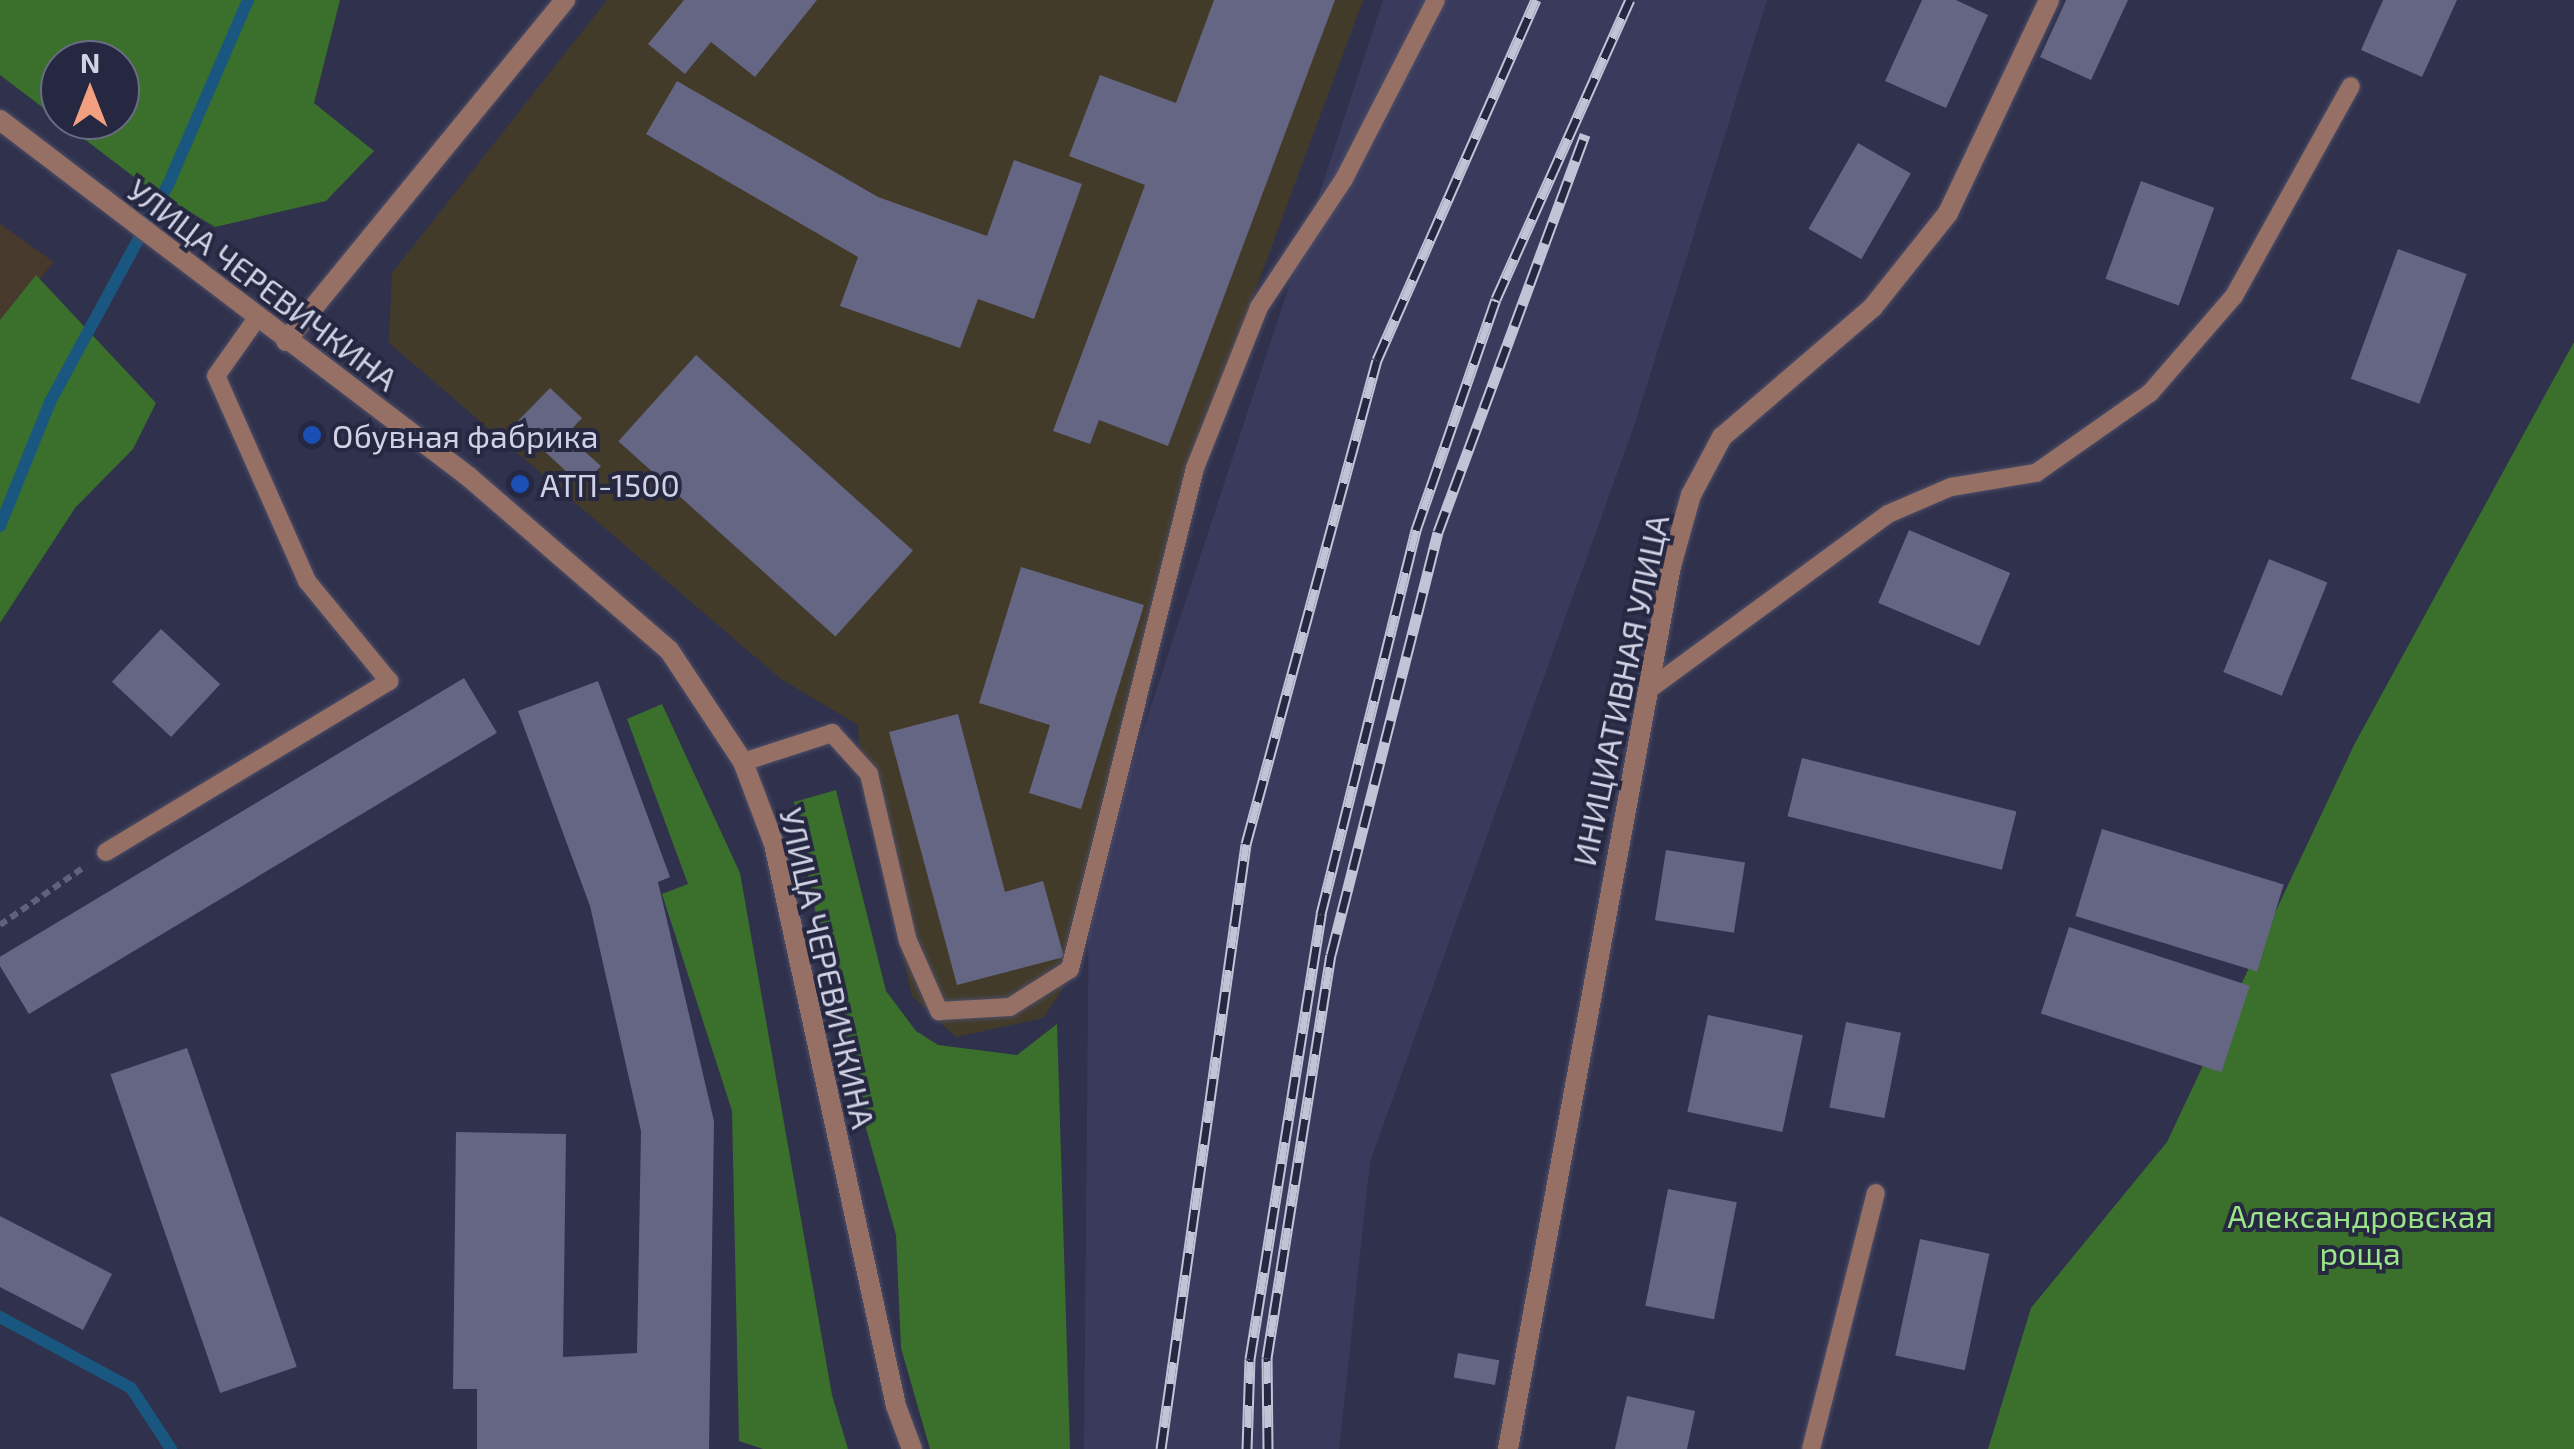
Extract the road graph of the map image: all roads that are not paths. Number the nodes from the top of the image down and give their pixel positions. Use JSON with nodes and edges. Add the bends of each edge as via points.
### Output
{"nodes":[{"id":1,"x":565,"y":0,"type":"edge"},
{"id":2,"x":1436,"y":0,"type":"edge"},
{"id":3,"x":2049,"y":0,"type":"edge"},
{"id":4,"x":2351,"y":86,"type":"dead end"},
{"id":5,"x":0,"y":120,"type":"edge"},
{"id":6,"x":258,"y":318,"type":"junction"},
{"id":7,"x":286,"y":341,"type":"junction"},
{"id":8,"x":1647,"y":691,"type":"junction"},
{"id":9,"x":743,"y":762,"type":"junction"},
{"id":10,"x":106,"y":852,"type":"road end"},
{"id":11,"x":1876,"y":1192,"type":"dead end"},
{"id":12,"x":912,"y":1449,"type":"edge"},
{"id":13,"x":1508,"y":1449,"type":"edge"},
{"id":14,"x":1811,"y":1449,"type":"edge"}],
"edges":[{"from":1,"to":7,"type":"street"},
{"from":2,"to":9,"type":"lane","via":[[1344,179],[1259,306],[1195,468],[1070,969],[1010,1007],[939,1011],[908,941],[869,774],[832,733]]},
{"from":3,"to":8,"type":"street","name":"ИНИЦИАТИВНАЯ УЛИЦА","via":[[1948,213],[1873,307],[1722,437],[1691,495]]},
{"from":4,"to":8,"type":"lane","via":[[2234,296],[2150,393],[2036,473],[1951,488],[1888,514]]},
{"from":5,"to":6,"type":"street","name":"УЛИЦА ЧЕРЕВИЧКИНА"},
{"from":6,"to":7,"type":"street","name":"УЛИЦА ЧЕРЕВИЧКИНА"},
{"from":6,"to":10,"type":"lane","via":[[216,376],[307,581],[389,680]]},
{"from":7,"to":9,"type":"street","name":"УЛИЦА ЧЕРЕВИЧКИНА","via":[[550,542],[669,650]]},
{"from":8,"to":13,"type":"street","name":"ИНИЦИАТИВНАЯ УЛИЦА"},
{"from":9,"to":12,"type":"street","name":"УЛИЦА ЧЕРЕВИЧКИНА","via":[[774,844],[896,1406]]},
{"from":11,"to":14,"type":"lane"}]}
